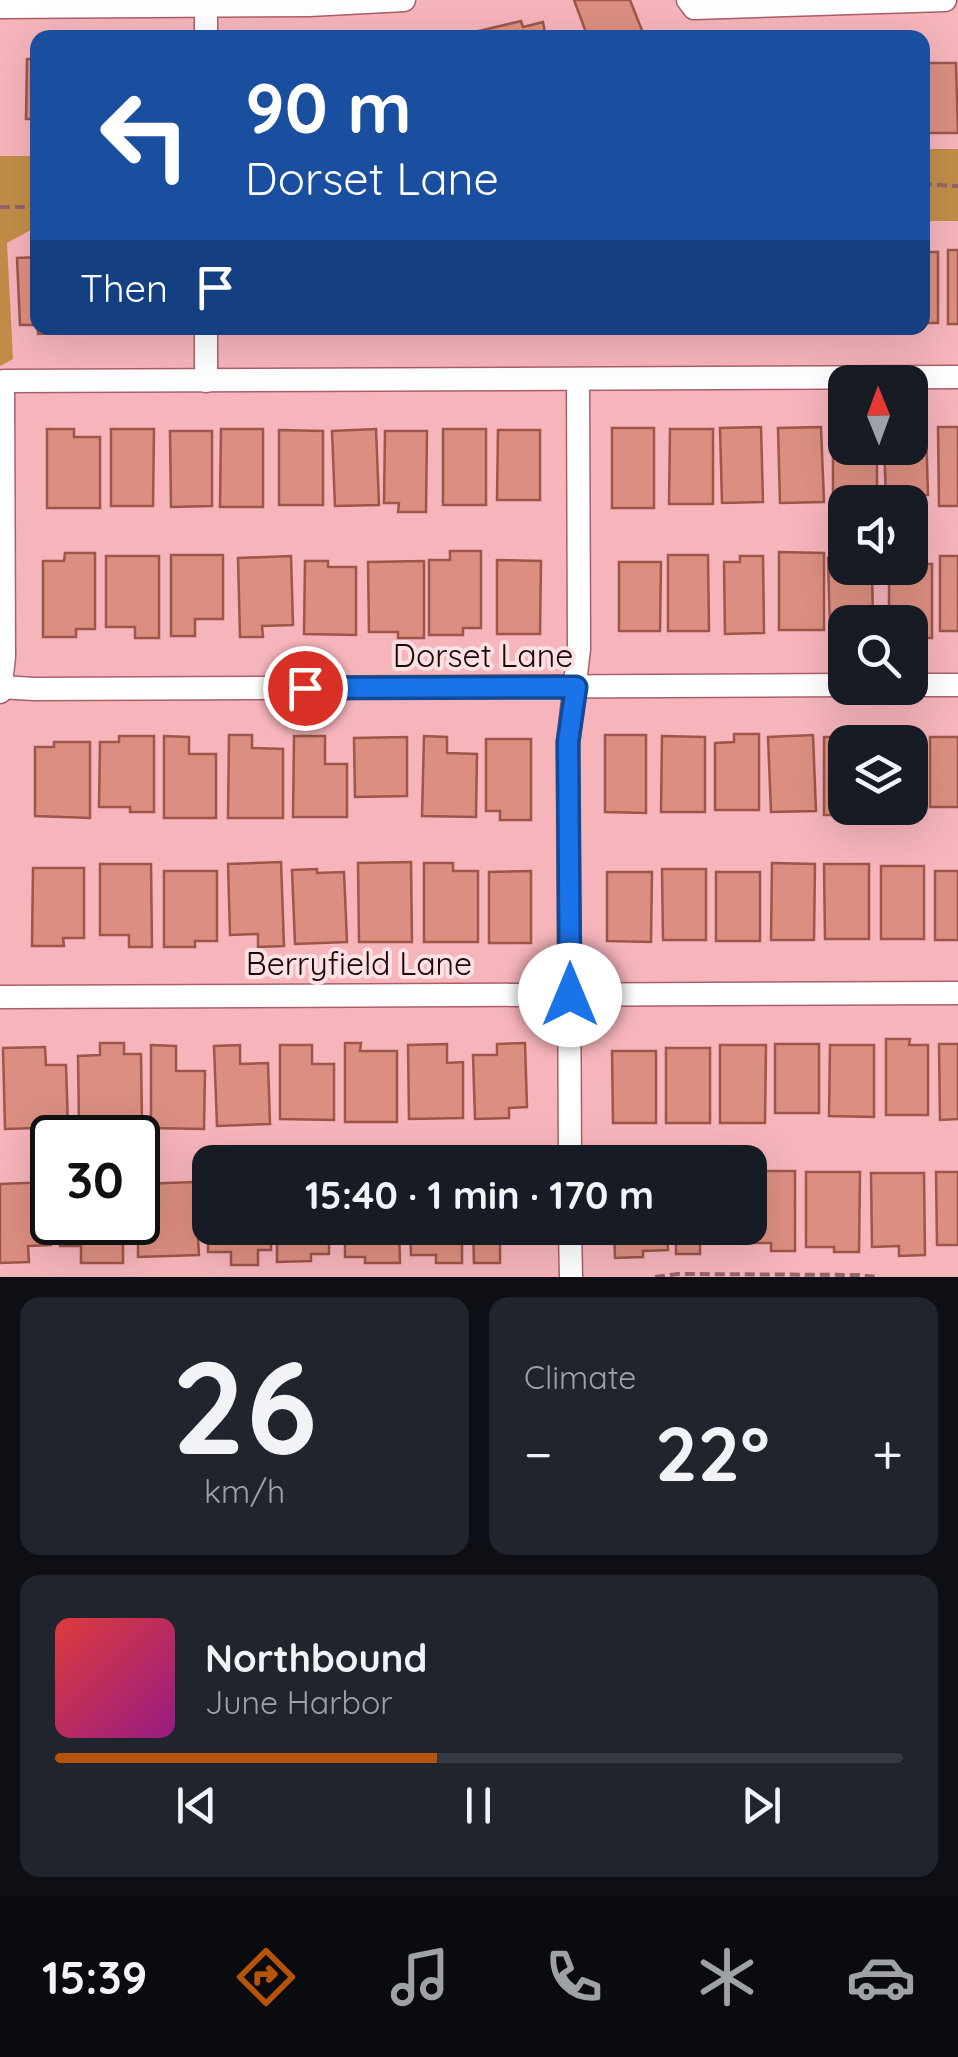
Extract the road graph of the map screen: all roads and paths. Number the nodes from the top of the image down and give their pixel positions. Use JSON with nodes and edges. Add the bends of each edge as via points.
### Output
{"nodes":[{"id":1,"x":404,"y":0,"type":"edge"},
{"id":2,"x":688,"y":0,"type":"edge"},
{"id":3,"x":945,"y":0,"type":"edge"},
{"id":4,"x":206,"y":6,"type":"junction"},
{"id":5,"x":0,"y":7,"type":"edge"},
{"id":6,"x":206,"y":30,"type":"edge"},
{"id":7,"x":930,"y":184,"type":"edge"},
{"id":8,"x":958,"y":186,"type":"edge"},
{"id":9,"x":30,"y":206,"type":"edge"},
{"id":10,"x":0,"y":207,"type":"edge"},
{"id":11,"x":206,"y":335,"type":"edge"},
{"id":12,"x":958,"y":377,"type":"edge"},
{"id":13,"x":578,"y":379,"type":"junction"},
{"id":14,"x":206,"y":381,"type":"junction"},
{"id":15,"x":928,"y":685,"type":"edge"},
{"id":16,"x":958,"y":685,"type":"edge"},
{"id":17,"x":828,"y":686,"type":"edge"},
{"id":18,"x":576,"y":687,"type":"junction"},
{"id":19,"x":0,"y":690,"type":"edge"},
{"id":20,"x":958,"y":993,"type":"edge"},
{"id":21,"x":570,"y":995,"type":"junction"},
{"id":22,"x":0,"y":997,"type":"edge"},
{"id":23,"x":570,"y":1145,"type":"edge"},
{"id":24,"x":570,"y":1245,"type":"edge"},
{"id":25,"x":571,"y":1277,"type":"edge"},
{"id":26,"x":655,"y":1277,"type":"edge"},
{"id":27,"x":878,"y":1277,"type":"edge"}],
"edges":[{"from":1,"to":4,"type":"street"},
{"from":2,"to":3,"type":"street","via":[[694,8]]},
{"from":4,"to":5,"type":"street"},
{"from":4,"to":6,"type":"street"},
{"from":7,"to":8,"type":"path"},
{"from":9,"to":10,"type":"path"},
{"from":11,"to":14,"type":"street"},
{"from":12,"to":13,"type":"street"},
{"from":13,"to":14,"type":"street"},
{"from":13,"to":18,"type":"street"},
{"from":14,"to":19,"type":"street","via":[[3,381]]},
{"from":15,"to":16,"type":"street"},
{"from":17,"to":18,"type":"street","name":"Dorset Lane"},
{"from":18,"to":19,"type":"street","name":"Dorset Lane"},
{"from":18,"to":21,"type":"street","via":[[568,742]]},
{"from":20,"to":21,"type":"street","name":"Berryfield Lane"},
{"from":21,"to":22,"type":"street","name":"Berryfield Lane"},
{"from":21,"to":23,"type":"street"},
{"from":24,"to":25,"type":"street"},
{"from":26,"to":27,"type":"path"}]}
